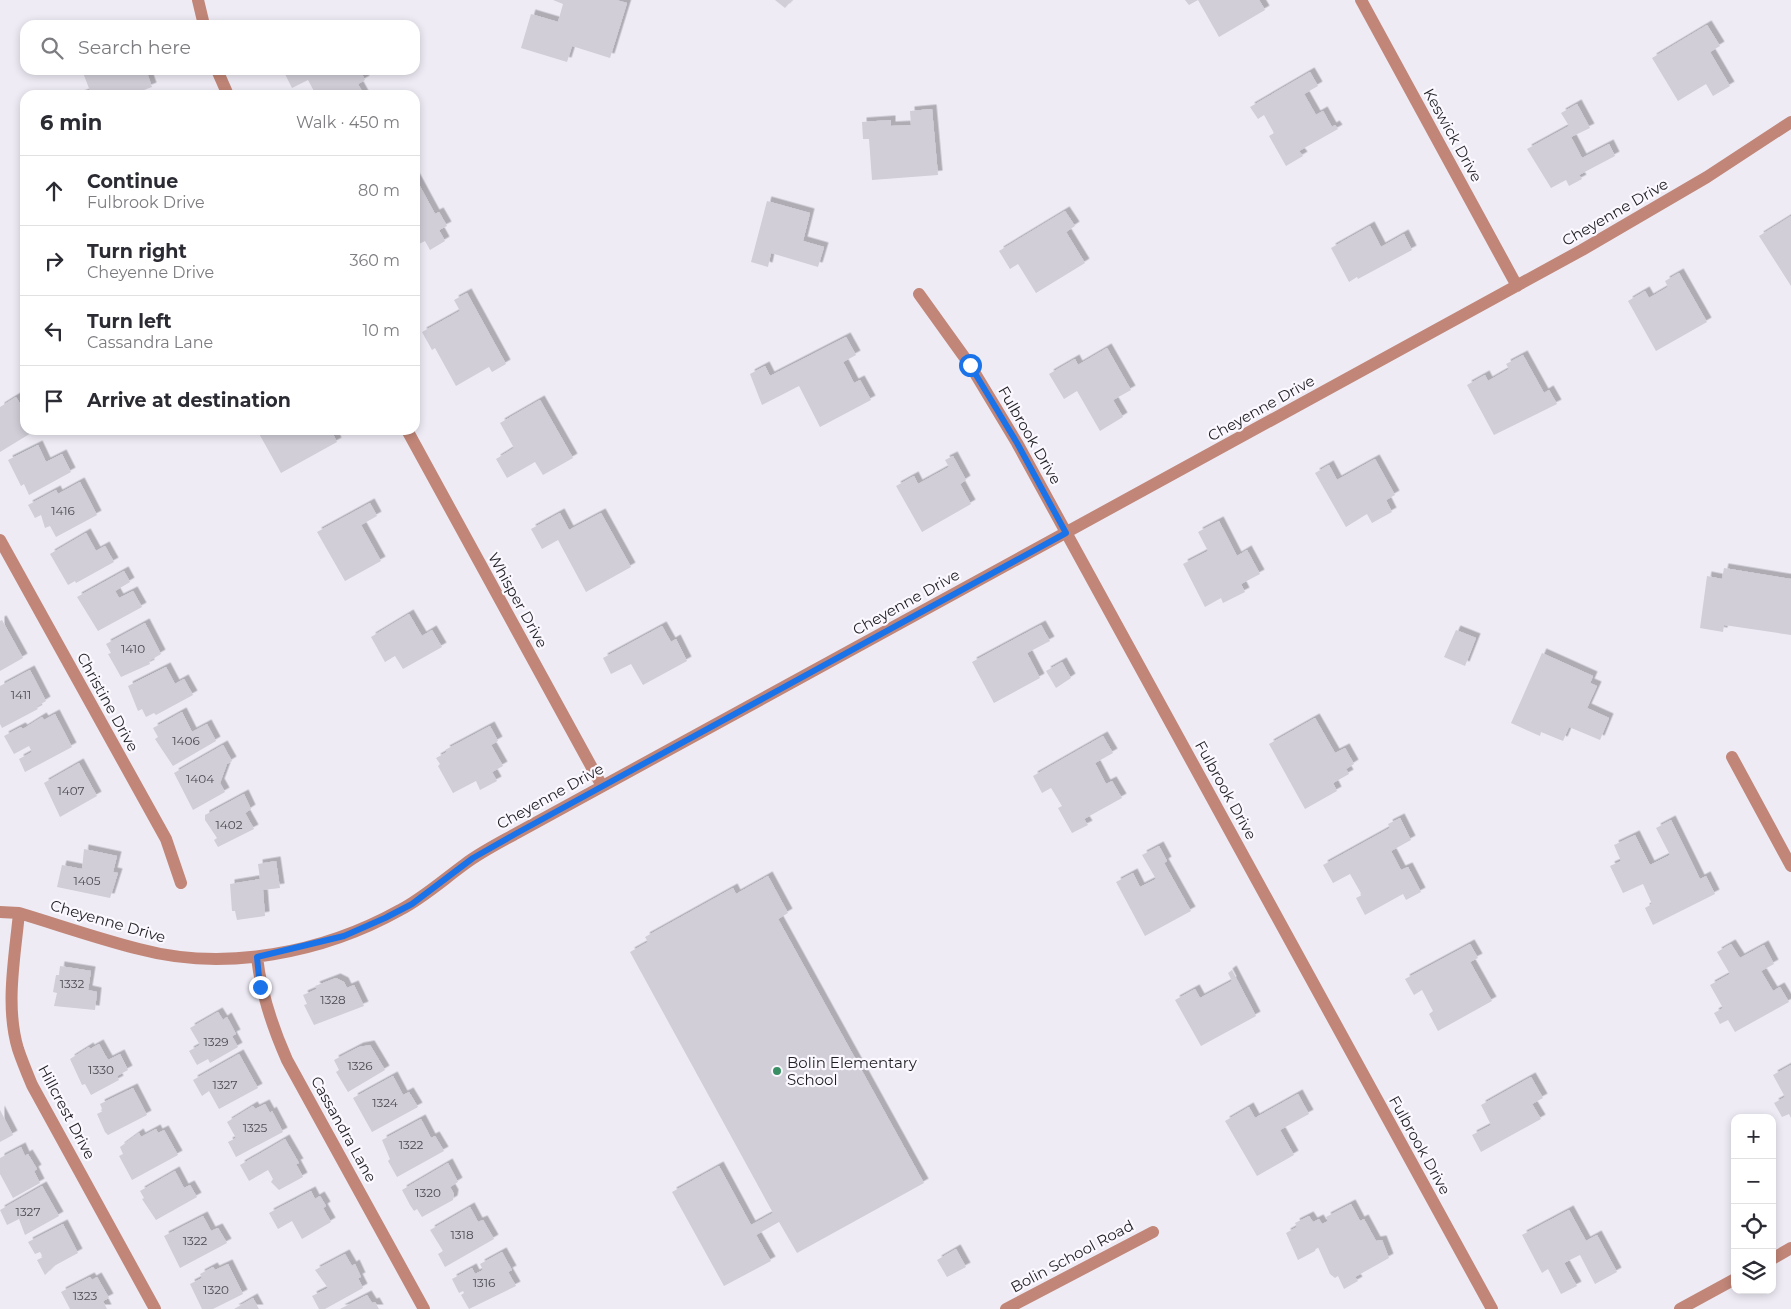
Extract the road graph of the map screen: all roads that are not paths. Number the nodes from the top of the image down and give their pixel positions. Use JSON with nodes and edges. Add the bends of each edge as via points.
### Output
{"nodes":[{"id":1,"x":198,"y":0,"type":"edge"},
{"id":2,"x":1361,"y":0,"type":"edge"},
{"id":3,"x":203,"y":20,"type":"edge"},
{"id":4,"x":220,"y":75,"type":"edge"},
{"id":5,"x":226,"y":90,"type":"edge"},
{"id":6,"x":1791,"y":122,"type":"edge"},
{"id":7,"x":1517,"y":286,"type":"junction"},
{"id":8,"x":919,"y":294,"type":"dead end"},
{"id":9,"x":410,"y":435,"type":"edge"},
{"id":10,"x":1066,"y":533,"type":"junction"},
{"id":11,"x":0,"y":540,"type":"edge"},
{"id":12,"x":1732,"y":757,"type":"dead end"},
{"id":13,"x":602,"y":786,"type":"junction"},
{"id":14,"x":1791,"y":866,"type":"edge"},
{"id":15,"x":181,"y":883,"type":"dead end"},
{"id":16,"x":0,"y":912,"type":"edge"},
{"id":17,"x":19,"y":913,"type":"junction"},
{"id":18,"x":257,"y":957,"type":"junction"},
{"id":19,"x":1153,"y":1232,"type":"dead end"},
{"id":20,"x":1791,"y":1248,"type":"edge"},
{"id":21,"x":1776,"y":1257,"type":"edge"},
{"id":22,"x":1731,"y":1281,"type":"edge"},
{"id":23,"x":155,"y":1309,"type":"edge"},
{"id":24,"x":424,"y":1309,"type":"edge"},
{"id":25,"x":1006,"y":1309,"type":"edge"},
{"id":26,"x":1492,"y":1309,"type":"edge"},
{"id":27,"x":1680,"y":1309,"type":"edge"}],
"edges":[{"from":1,"to":3,"type":"street"},
{"from":2,"to":7,"type":"street","name":"Keswick Drive"},
{"from":4,"to":5,"type":"street"},
{"from":6,"to":7,"type":"street","name":"Cheyenne Drive","via":[[1677,195]]},
{"from":7,"to":10,"type":"street","name":"Cheyenne Drive"},
{"from":8,"to":10,"type":"street","name":"Fulbrook Drive","via":[[994,404]]},
{"from":9,"to":13,"type":"street","name":"Whisper Drive"},
{"from":10,"to":13,"type":"street","name":"Cheyenne Drive"},
{"from":10,"to":26,"type":"street","name":"Fulbrook Drive"},
{"from":11,"to":15,"type":"street","name":"Christine Drive","via":[[166,839]]},
{"from":12,"to":14,"type":"street"},
{"from":13,"to":18,"type":"street","name":"Cheyenne Drive","via":[[473,858],[421,897],[392,914],[344,936]]},
{"from":16,"to":17,"type":"street","name":"Cheyenne Drive"},
{"from":17,"to":18,"type":"street","name":"Cheyenne Drive","via":[[140,950],[208,959]]},
{"from":17,"to":23,"type":"street","name":"Hillcrest Drive","via":[[12,989],[18,1048],[32,1085]]},
{"from":18,"to":24,"type":"street","name":"Cassandra Lane","via":[[260,987],[287,1060]]},
{"from":19,"to":25,"type":"street","name":"Bolin School Road"},
{"from":20,"to":21,"type":"street"},
{"from":22,"to":27,"type":"street"}]}
